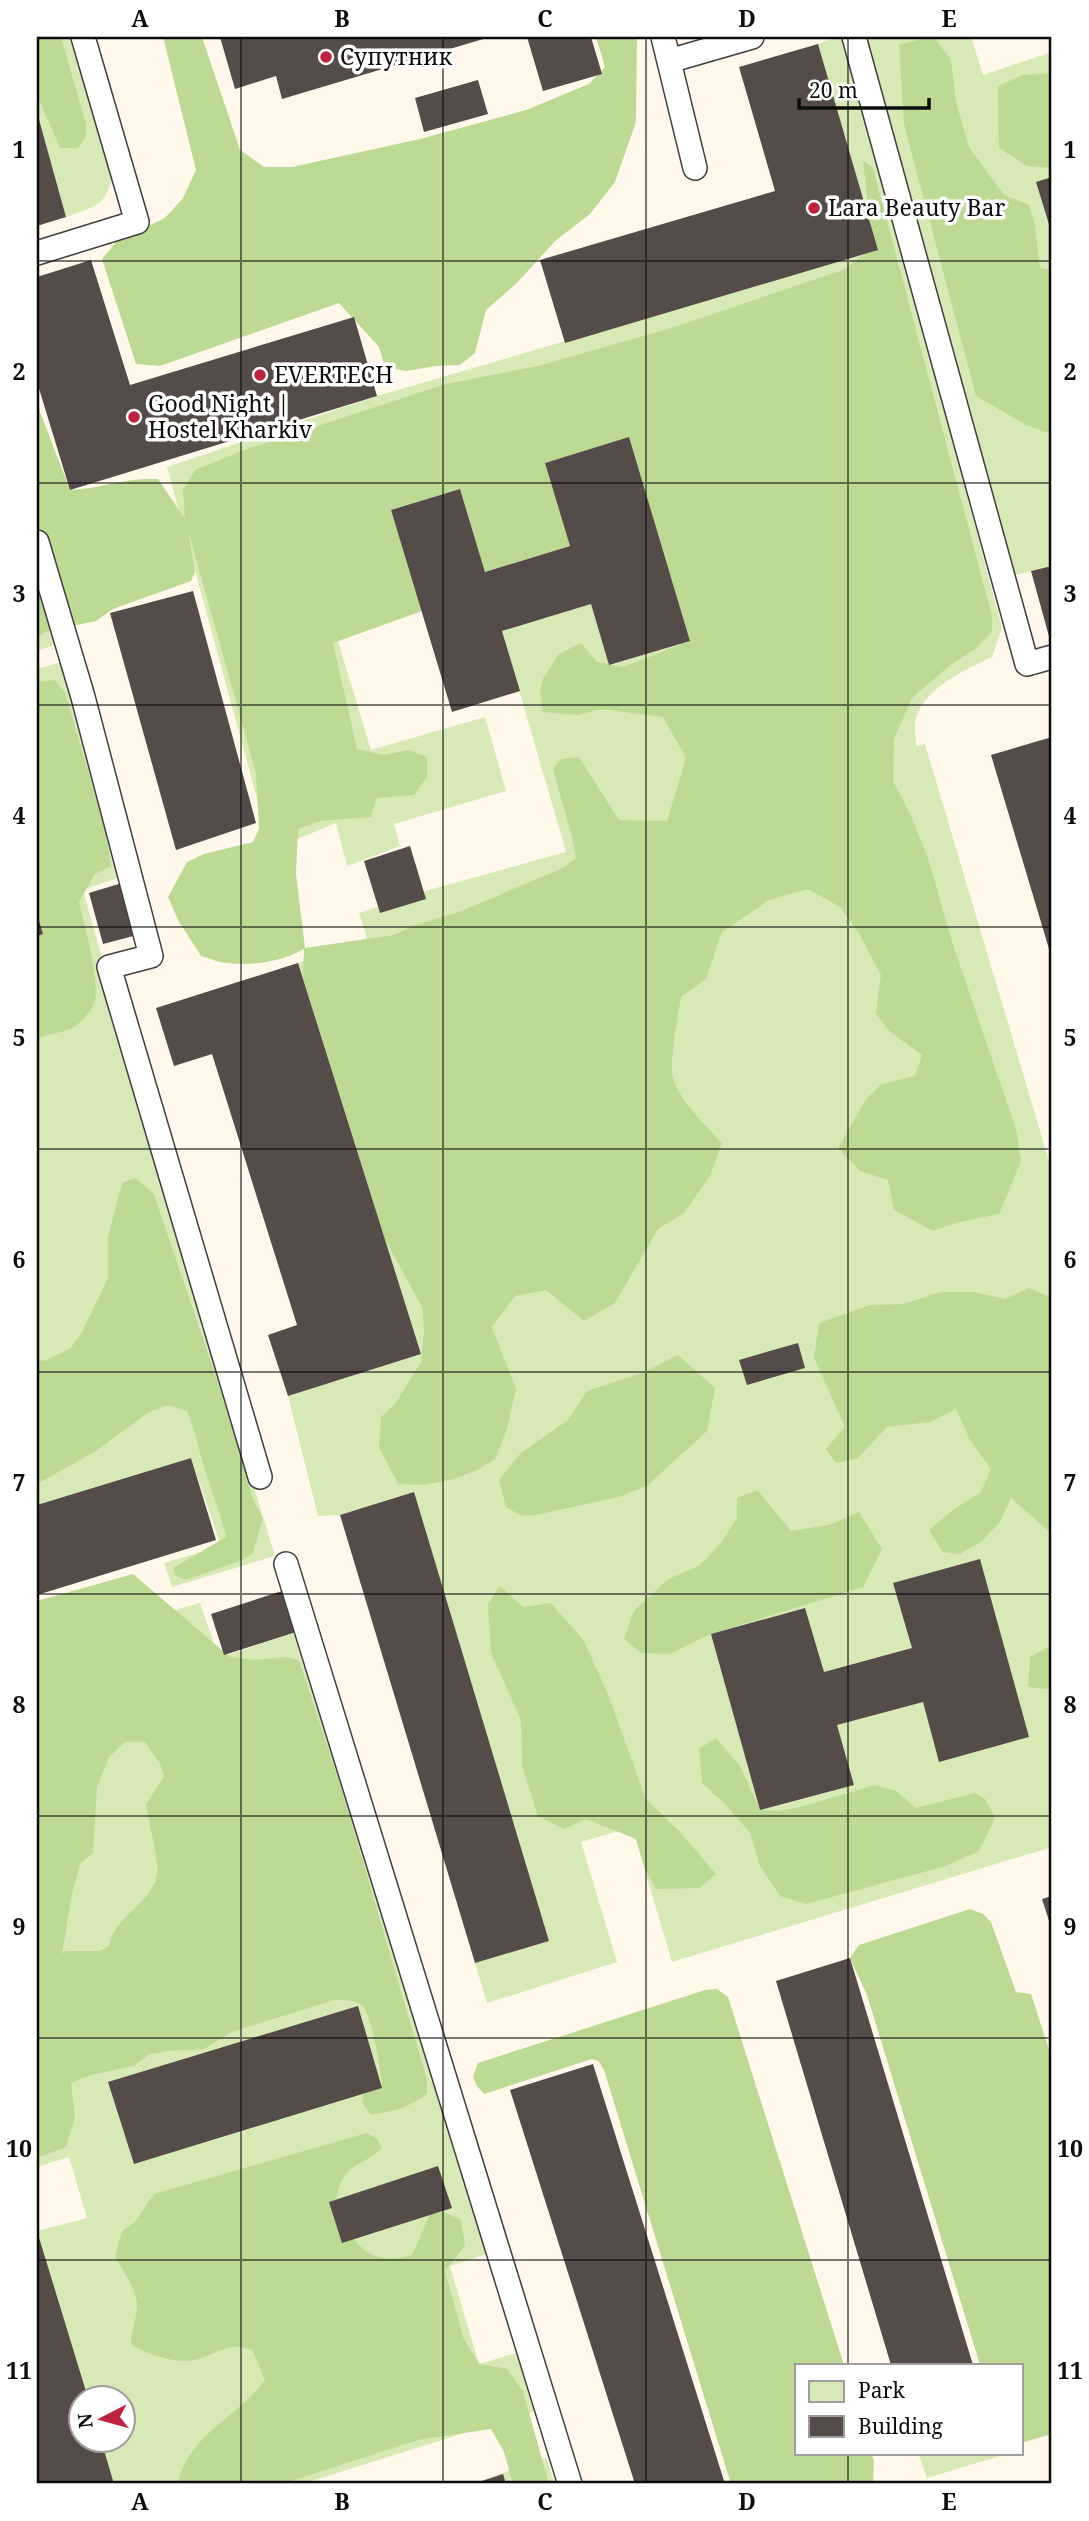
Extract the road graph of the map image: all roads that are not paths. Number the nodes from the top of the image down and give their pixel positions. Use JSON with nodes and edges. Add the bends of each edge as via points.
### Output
{"nodes":[{"id":1,"x":83,"y":37,"type":"edge"},
{"id":2,"x":663,"y":37,"type":"edge"},
{"id":3,"x":752,"y":37,"type":"edge"},
{"id":4,"x":854,"y":37,"type":"edge"},
{"id":5,"x":669,"y":61,"type":"junction"},
{"id":6,"x":695,"y":168,"type":"dead end"},
{"id":7,"x":37,"y":253,"type":"edge"},
{"id":8,"x":37,"y":542,"type":"edge"},
{"id":9,"x":1052,"y":657,"type":"edge"},
{"id":10,"x":260,"y":1477,"type":"dead end"},
{"id":11,"x":286,"y":1564,"type":"dead end"},
{"id":12,"x":570,"y":2484,"type":"edge"}],
"edges":[{"from":1,"to":7,"type":"lane","via":[[137,222]]},
{"from":2,"to":5,"type":"lane"},
{"from":3,"to":5,"type":"lane"},
{"from":4,"to":9,"type":"lane","via":[[1027,664]]},
{"from":5,"to":6,"type":"lane"},
{"from":8,"to":10,"type":"lane","via":[[151,956],[110,967]]},
{"from":11,"to":12,"type":"lane"}]}
